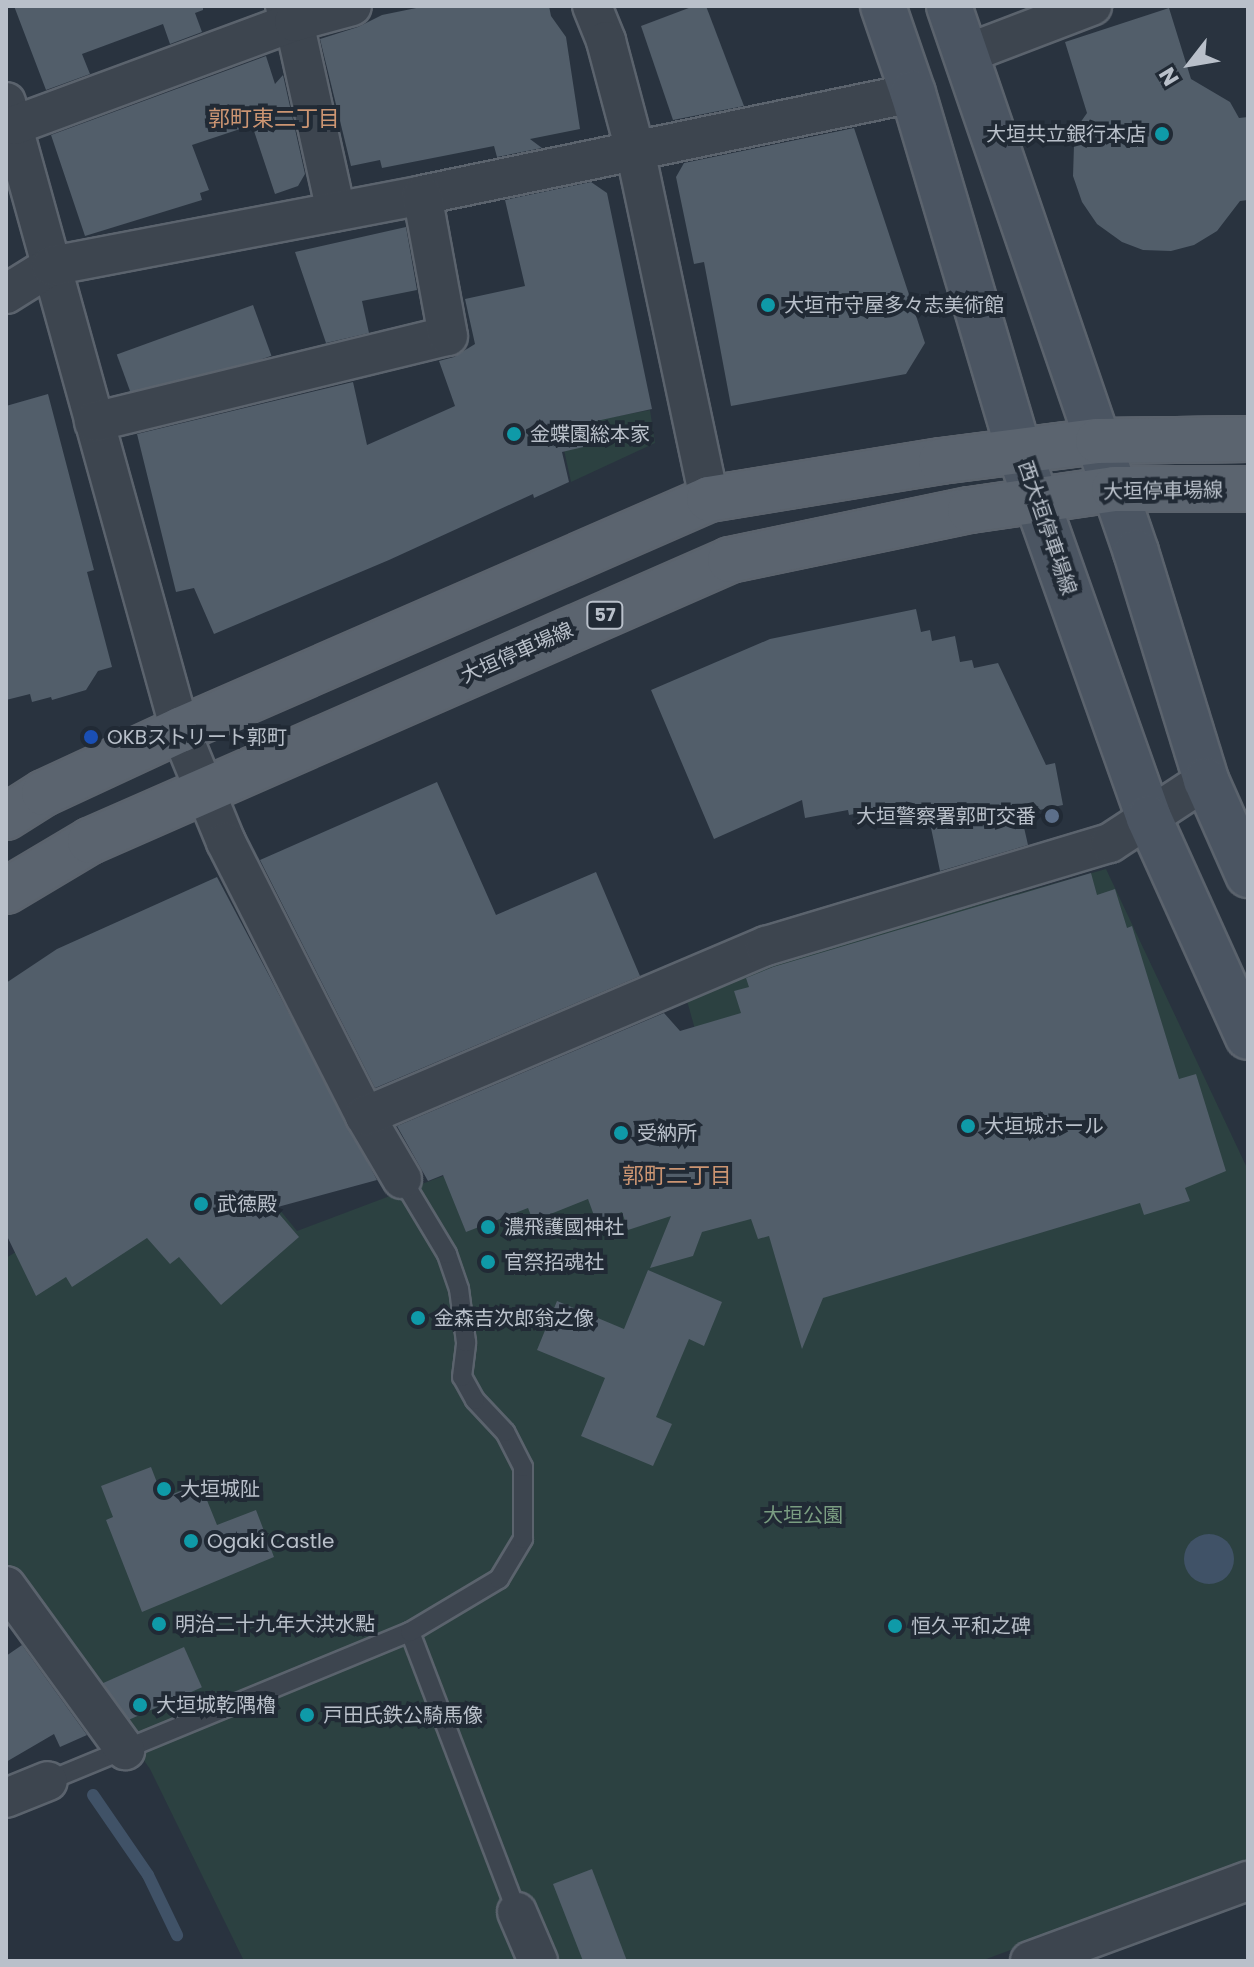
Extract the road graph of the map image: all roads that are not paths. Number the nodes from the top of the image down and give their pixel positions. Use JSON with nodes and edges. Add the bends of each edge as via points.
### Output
{"nodes":[{"id":1,"x":352,"y":6,"type":"edge"},
{"id":2,"x":592,"y":6,"type":"edge"},
{"id":3,"x":883,"y":6,"type":"edge"},
{"id":4,"x":949,"y":6,"type":"edge"},
{"id":5,"x":1092,"y":6,"type":"edge"},
{"id":6,"x":289,"y":14,"type":"edge"},
{"id":7,"x":966,"y":54,"type":"junction"},
{"id":8,"x":913,"y":93,"type":"junction"},
{"id":9,"x":10,"y":113,"type":"edge"},
{"id":10,"x":635,"y":150,"type":"junction"},
{"id":11,"x":422,"y":195,"type":"junction"},
{"id":12,"x":336,"y":211,"type":"junction"},
{"id":13,"x":51,"y":266,"type":"junction"},
{"id":14,"x":6,"y":294,"type":"edge"},
{"id":15,"x":94,"y":422,"type":"junction"},
{"id":16,"x":1248,"y":439,"type":"edge"},
{"id":17,"x":1098,"y":441,"type":"junction"},
{"id":18,"x":1019,"y":451,"type":"junction"},
{"id":19,"x":1114,"y":489,"type":"junction"},
{"id":20,"x":1248,"y":489,"type":"edge"},
{"id":21,"x":709,"y":499,"type":"junction"},
{"id":22,"x":1037,"y":501,"type":"junction"},
{"id":23,"x":180,"y":730,"type":"junction"},
{"id":24,"x":1206,"y":780,"type":"junction"},
{"id":25,"x":203,"y":792,"type":"junction"},
{"id":26,"x":6,"y":817,"type":"edge"},
{"id":27,"x":1149,"y":818,"type":"junction"},
{"id":28,"x":1248,"y":875,"type":"edge"},
{"id":29,"x":6,"y":891,"type":"edge"},
{"id":30,"x":1248,"y":1037,"type":"edge"},
{"id":31,"x":365,"y":1116,"type":"junction"},
{"id":32,"x":402,"y":1179,"type":"joint"},
{"id":33,"x":6,"y":1586,"type":"edge"},
{"id":34,"x":410,"y":1632,"type":"junction"},
{"id":35,"x":125,"y":1750,"type":"junction"},
{"id":36,"x":48,"y":1781,"type":"joint"},
{"id":37,"x":6,"y":1798,"type":"edge"},
{"id":38,"x":1248,"y":1881,"type":"edge"},
{"id":39,"x":517,"y":1912,"type":"joint"},
{"id":40,"x":538,"y":1961,"type":"edge"},
{"id":41,"x":1030,"y":1961,"type":"edge"}],
"edges":[{"from":1,"to":6,"type":"street"},
{"from":2,"to":10,"type":"street"},
{"from":3,"to":8,"type":"main road","name":"西大垣停車場線"},
{"from":4,"to":7,"type":"main road"},
{"from":5,"to":7,"type":"street"},
{"from":6,"to":9,"type":"street"},
{"from":6,"to":12,"type":"street"},
{"from":7,"to":17,"type":"main road"},
{"from":8,"to":10,"type":"street"},
{"from":8,"to":18,"type":"main road","name":"西大垣停車場線"},
{"from":9,"to":13,"type":"street"},
{"from":10,"to":11,"type":"street"},
{"from":10,"to":21,"type":"street"},
{"from":11,"to":12,"type":"street"},
{"from":11,"to":15,"type":"street","via":[[448,336]]},
{"from":12,"to":13,"type":"street"},
{"from":13,"to":14,"type":"street"},
{"from":13,"to":15,"type":"street"},
{"from":15,"to":23,"type":"street"},
{"from":16,"to":17,"type":"main road"},
{"from":17,"to":18,"type":"main road"},
{"from":17,"to":19,"type":"main road"},
{"from":18,"to":21,"type":"main road"},
{"from":18,"to":22,"type":"main road","name":"西大垣停車場線"},
{"from":19,"to":20,"type":"main road","name":"大垣停車場線","number":"57"},
{"from":19,"to":22,"type":"main road","name":"大垣停車場線","number":"57"},
{"from":19,"to":24,"type":"main road"},
{"from":21,"to":23,"type":"main road"},
{"from":22,"to":25,"type":"main road","name":"大垣停車場線","number":"57","via":[[730,560]]},
{"from":22,"to":27,"type":"main road","name":"西大垣停車場線"},
{"from":23,"to":25,"type":"street"},
{"from":23,"to":26,"type":"main road","via":[[44,793]]},
{"from":24,"to":27,"type":"street"},
{"from":24,"to":28,"type":"main road"},
{"from":25,"to":29,"type":"main road","name":"大垣停車場線","number":"57","via":[[90,841]]},
{"from":25,"to":31,"type":"street"},
{"from":27,"to":30,"type":"main road","name":"西大垣停車場線"},
{"from":27,"to":31,"type":"street","via":[[1110,843],[766,946]]},
{"from":31,"to":32,"type":"street"},
{"from":32,"to":34,"type":"lane","via":[[447,1254],[459,1289],[466,1342],[462,1377],[505,1432],[523,1467],[523,1539],[499,1579]]},
{"from":33,"to":35,"type":"street"},
{"from":34,"to":35,"type":"lane"},
{"from":34,"to":39,"type":"lane"},
{"from":35,"to":36,"type":"lane"},
{"from":36,"to":37,"type":"street"},
{"from":38,"to":41,"type":"street"},
{"from":39,"to":40,"type":"street"}]}
